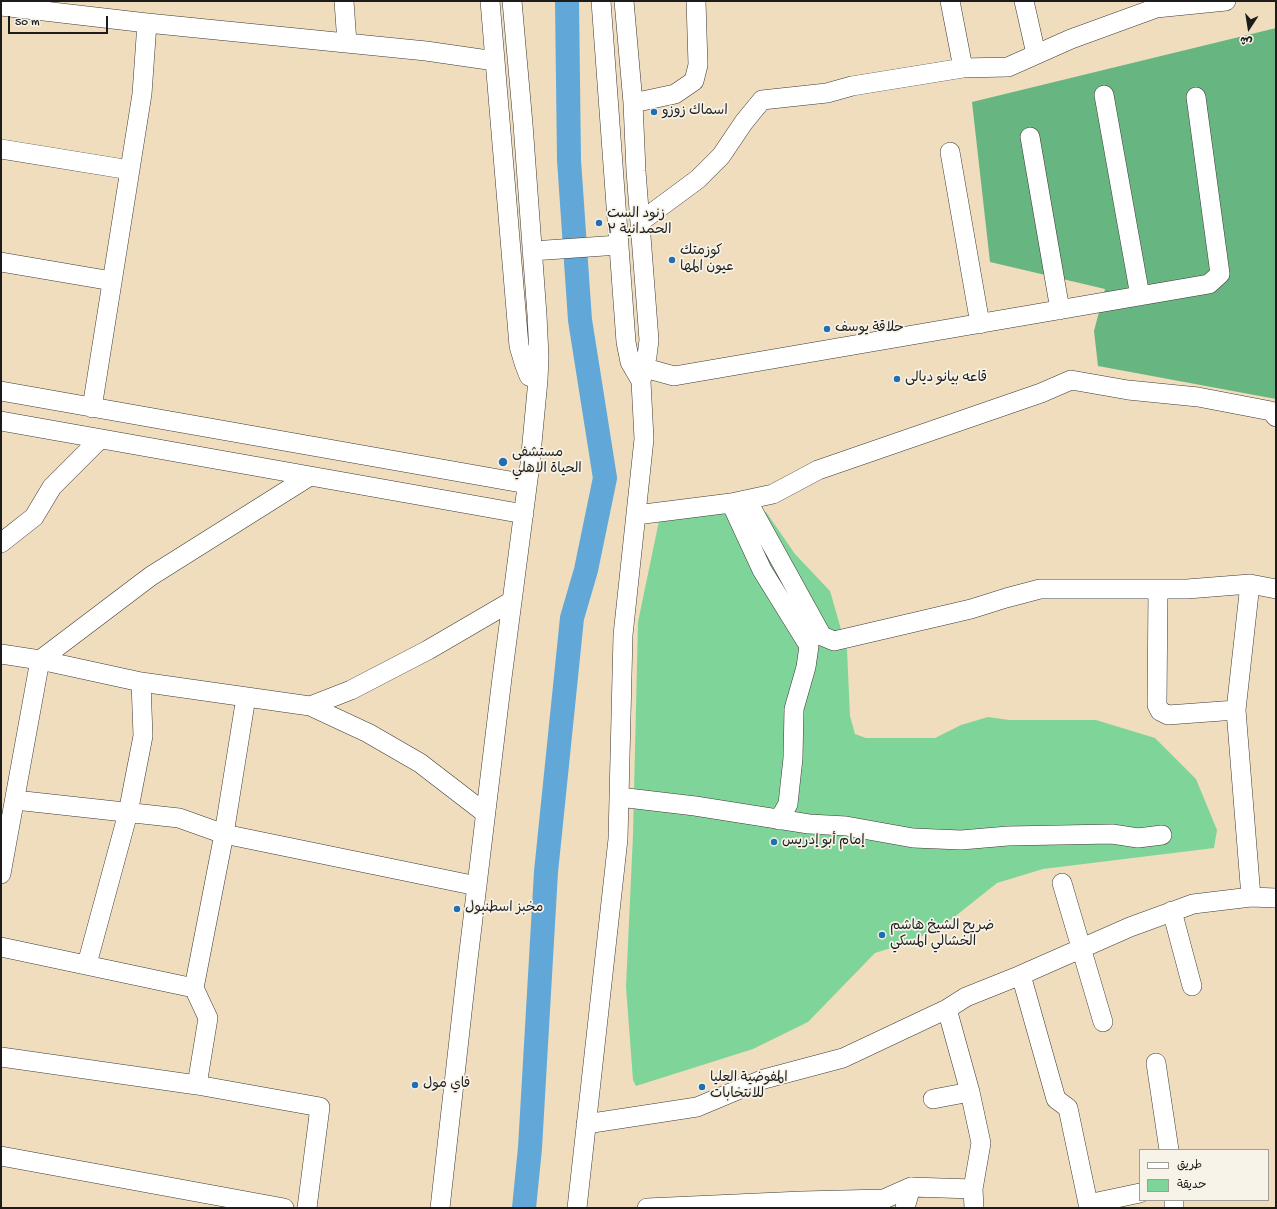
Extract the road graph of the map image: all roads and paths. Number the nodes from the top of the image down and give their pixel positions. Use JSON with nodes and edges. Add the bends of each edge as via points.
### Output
{"nodes":[{"id":1,"x":344,"y":1,"type":"edge"},
{"id":2,"x":490,"y":1,"type":"edge"},
{"id":3,"x":512,"y":1,"type":"edge"},
{"id":4,"x":600,"y":1,"type":"edge"},
{"id":5,"x":624,"y":1,"type":"edge"},
{"id":6,"x":696,"y":1,"type":"edge"},
{"id":7,"x":950,"y":1,"type":"edge"},
{"id":8,"x":1024,"y":1,"type":"edge"},
{"id":9,"x":1226,"y":1,"type":"edge"},
{"id":10,"x":1155,"y":5,"type":"edge"},
{"id":11,"x":1,"y":6,"type":"edge"},
{"id":12,"x":147,"y":23,"type":"junction"},
{"id":13,"x":346,"y":43,"type":"junction"},
{"id":14,"x":1036,"y":54,"type":"junction"},
{"id":15,"x":495,"y":61,"type":"junction"},
{"id":16,"x":963,"y":68,"type":"junction"},
{"id":17,"x":1104,"y":95,"type":"dead end"},
{"id":18,"x":1196,"y":97,"type":"dead end"},
{"id":19,"x":633,"y":103,"type":"junction"},
{"id":20,"x":1030,"y":137,"type":"dead end"},
{"id":21,"x":1,"y":149,"type":"edge"},
{"id":22,"x":950,"y":152,"type":"dead end"},
{"id":23,"x":130,"y":170,"type":"junction"},
{"id":24,"x":636,"y":171,"type":"junction"},
{"id":25,"x":613,"y":173,"type":"junction"},
{"id":26,"x":640,"y":222,"type":"junction"},
{"id":27,"x":619,"y":245,"type":"junction"},
{"id":28,"x":532,"y":251,"type":"junction"},
{"id":29,"x":1,"y":262,"type":"edge"},
{"id":30,"x":112,"y":281,"type":"junction"},
{"id":31,"x":1140,"y":296,"type":"junction"},
{"id":32,"x":1060,"y":310,"type":"junction"},
{"id":33,"x":980,"y":324,"type":"junction"},
{"id":34,"x":643,"y":375,"type":"junction"},
{"id":35,"x":538,"y":380,"type":"junction"},
{"id":36,"x":1,"y":391,"type":"edge"},
{"id":37,"x":92,"y":408,"type":"junction"},
{"id":38,"x":1276,"y":416,"type":"edge"},
{"id":39,"x":1,"y":421,"type":"edge"},
{"id":40,"x":100,"y":439,"type":"junction"},
{"id":41,"x":310,"y":476,"type":"junction"},
{"id":42,"x":528,"y":484,"type":"junction"},
{"id":43,"x":739,"y":501,"type":"junction"},
{"id":44,"x":524,"y":514,"type":"junction"},
{"id":45,"x":636,"y":515,"type":"junction"},
{"id":46,"x":1,"y":543,"type":"edge"},
{"id":47,"x":1250,"y":584,"type":"junction"},
{"id":48,"x":1158,"y":589,"type":"junction"},
{"id":49,"x":1276,"y":589,"type":"edge"},
{"id":50,"x":512,"y":601,"type":"junction"},
{"id":51,"x":1,"y":654,"type":"edge"},
{"id":52,"x":40,"y":660,"type":"junction"},
{"id":53,"x":141,"y":682,"type":"junction"},
{"id":54,"x":246,"y":697,"type":"junction"},
{"id":55,"x":310,"y":706,"type":"junction"},
{"id":56,"x":1236,"y":710,"type":"junction"},
{"id":57,"x":619,"y":797,"type":"junction"},
{"id":58,"x":14,"y":800,"type":"junction"},
{"id":59,"x":128,"y":813,"type":"junction"},
{"id":60,"x":485,"y":813,"type":"junction"},
{"id":61,"x":779,"y":820,"type":"junction"},
{"id":62,"x":224,"y":834,"type":"junction"},
{"id":63,"x":1162,"y":835,"type":"dead end"},
{"id":64,"x":2,"y":862,"type":"edge"},
{"id":65,"x":1062,"y":883,"type":"dead end"},
{"id":66,"x":477,"y":886,"type":"junction"},
{"id":67,"x":1251,"y":897,"type":"junction"},
{"id":68,"x":1276,"y":898,"type":"edge"},
{"id":69,"x":1172,"y":911,"type":"junction"},
{"id":70,"x":1,"y":947,"type":"edge"},
{"id":71,"x":1081,"y":948,"type":"junction"},
{"id":72,"x":87,"y":964,"type":"junction"},
{"id":73,"x":1021,"y":975,"type":"junction"},
{"id":74,"x":1192,"y":986,"type":"dead end"},
{"id":75,"x":194,"y":988,"type":"junction"},
{"id":76,"x":947,"y":1009,"type":"junction"},
{"id":77,"x":1103,"y":1022,"type":"dead end"},
{"id":78,"x":1,"y":1057,"type":"edge"},
{"id":79,"x":1156,"y":1064,"type":"dead end"},
{"id":80,"x":197,"y":1085,"type":"junction"},
{"id":81,"x":970,"y":1092,"type":"junction"},
{"id":82,"x":933,"y":1099,"type":"dead end"},
{"id":83,"x":586,"y":1124,"type":"junction"},
{"id":84,"x":1169,"y":1149,"type":"edge"},
{"id":85,"x":1,"y":1156,"type":"edge"},
{"id":86,"x":912,"y":1187,"type":"junction"},
{"id":87,"x":973,"y":1189,"type":"junction"},
{"id":88,"x":1139,"y":1193,"type":"edge"},
{"id":89,"x":802,"y":1204,"type":"edge"},
{"id":90,"x":1088,"y":1206,"type":"edge"},
{"id":91,"x":284,"y":1208,"type":"edge"},
{"id":92,"x":307,"y":1208,"type":"edge"},
{"id":93,"x":440,"y":1208,"type":"edge"},
{"id":94,"x":577,"y":1208,"type":"edge"},
{"id":95,"x":648,"y":1208,"type":"edge"},
{"id":96,"x":905,"y":1208,"type":"edge"},
{"id":97,"x":974,"y":1208,"type":"edge"}],
"edges":[{"from":1,"to":13,"type":"street"},
{"from":2,"to":15,"type":"street"},
{"from":3,"to":28,"type":"street"},
{"from":4,"to":25,"type":"street"},
{"from":5,"to":19,"type":"street"},
{"from":6,"to":19,"type":"street","via":[[698,65],[694,81],[675,94]]},
{"from":7,"to":16,"type":"street"},
{"from":8,"to":14,"type":"street"},
{"from":9,"to":10,"type":"street"},
{"from":10,"to":14,"type":"street"},
{"from":11,"to":12,"type":"street"},
{"from":12,"to":13,"type":"street"},
{"from":12,"to":23,"type":"street","via":[[142,94]]},
{"from":13,"to":15,"type":"street"},
{"from":14,"to":16,"type":"street","via":[[1008,67]]},
{"from":15,"to":35,"type":"street","via":[[519,346],[529,376]]},
{"from":16,"to":26,"type":"street","via":[[852,86],[827,93],[762,100],[721,156],[698,180]]},
{"from":17,"to":31,"type":"street"},
{"from":18,"to":31,"type":"street","via":[[1220,274],[1209,284]]},
{"from":19,"to":24,"type":"street"},
{"from":20,"to":32,"type":"street"},
{"from":21,"to":23,"type":"street"},
{"from":22,"to":33,"type":"street"},
{"from":23,"to":30,"type":"street"},
{"from":24,"to":25,"type":"street"},
{"from":24,"to":26,"type":"street"},
{"from":25,"to":27,"type":"street"},
{"from":26,"to":34,"type":"street","via":[[649,340]]},
{"from":27,"to":28,"type":"street"},
{"from":27,"to":34,"type":"street","via":[[626,342],[630,362]]},
{"from":28,"to":35,"type":"street","via":[[539,356]]},
{"from":29,"to":30,"type":"street"},
{"from":30,"to":37,"type":"street"},
{"from":31,"to":32,"type":"street"},
{"from":32,"to":33,"type":"street"},
{"from":33,"to":34,"type":"street","via":[[674,376]]},
{"from":34,"to":45,"type":"street","via":[[644,439]]},
{"from":35,"to":42,"type":"street"},
{"from":36,"to":37,"type":"street"},
{"from":37,"to":42,"type":"street"},
{"from":38,"to":43,"type":"street","via":[[1271,411],[1198,397],[1128,390],[1071,380],[1041,394],[818,470],[773,494]]},
{"from":39,"to":40,"type":"street"},
{"from":40,"to":41,"type":"street"},
{"from":40,"to":46,"type":"street","via":[[52,487],[34,517]]},
{"from":41,"to":44,"type":"street"},
{"from":41,"to":52,"type":"street","via":[[151,576]]},
{"from":42,"to":44,"type":"street"},
{"from":43,"to":45,"type":"street"},
{"from":43,"to":48,"type":"street","via":[[822,636],[834,641],[971,609],[1040,589]]},
{"from":43,"to":61,"type":"street","via":[[762,570],[809,646],[794,709],[793,758],[788,804]]},
{"from":44,"to":50,"type":"street"},
{"from":45,"to":57,"type":"street","via":[[623,636]]},
{"from":47,"to":48,"type":"street"},
{"from":47,"to":49,"type":"street"},
{"from":47,"to":56,"type":"street"},
{"from":48,"to":56,"type":"street","via":[[1157,705],[1160,711],[1168,715]]},
{"from":50,"to":55,"type":"street","via":[[428,650],[351,690]]},
{"from":50,"to":60,"type":"street"},
{"from":51,"to":52,"type":"street"},
{"from":52,"to":53,"type":"street"},
{"from":52,"to":58,"type":"street"},
{"from":53,"to":54,"type":"street"},
{"from":53,"to":59,"type":"street","via":[[143,736]]},
{"from":54,"to":55,"type":"street"},
{"from":54,"to":62,"type":"street"},
{"from":55,"to":60,"type":"street","via":[[368,733],[420,763]]},
{"from":56,"to":67,"type":"street"},
{"from":57,"to":61,"type":"street"},
{"from":57,"to":83,"type":"street","via":[[618,839]]},
{"from":58,"to":59,"type":"street"},
{"from":58,"to":64,"type":"street"},
{"from":59,"to":62,"type":"street","via":[[179,818]]},
{"from":59,"to":72,"type":"street"},
{"from":60,"to":66,"type":"street"},
{"from":61,"to":63,"type":"street","via":[[846,826],[913,838],[961,840],[1008,836],[1112,834],[1138,838]]},
{"from":62,"to":66,"type":"street"},
{"from":62,"to":75,"type":"street"},
{"from":65,"to":71,"type":"street"},
{"from":66,"to":93,"type":"street"},
{"from":67,"to":68,"type":"street"},
{"from":67,"to":69,"type":"street","via":[[1192,904]]},
{"from":69,"to":71,"type":"street"},
{"from":69,"to":74,"type":"street"},
{"from":70,"to":72,"type":"street"},
{"from":71,"to":73,"type":"street"},
{"from":71,"to":77,"type":"street"},
{"from":72,"to":75,"type":"street"},
{"from":73,"to":76,"type":"street","via":[[966,996]]},
{"from":73,"to":90,"type":"street","via":[[1056,1099],[1068,1108]]},
{"from":75,"to":80,"type":"street","via":[[208,1018]]},
{"from":76,"to":81,"type":"street"},
{"from":76,"to":83,"type":"street","via":[[843,1058],[764,1078],[697,1107]]},
{"from":78,"to":80,"type":"street"},
{"from":79,"to":84,"type":"street"},
{"from":80,"to":92,"type":"street","via":[[320,1106]]},
{"from":81,"to":82,"type":"street"},
{"from":81,"to":87,"type":"street","via":[[981,1143]]},
{"from":83,"to":94,"type":"street"},
{"from":85,"to":91,"type":"street"},
{"from":86,"to":87,"type":"street"},
{"from":86,"to":89,"type":"street","via":[[884,1199]]},
{"from":86,"to":96,"type":"street"},
{"from":87,"to":97,"type":"street"},
{"from":88,"to":90,"type":"street"},
{"from":89,"to":95,"type":"street"}]}
